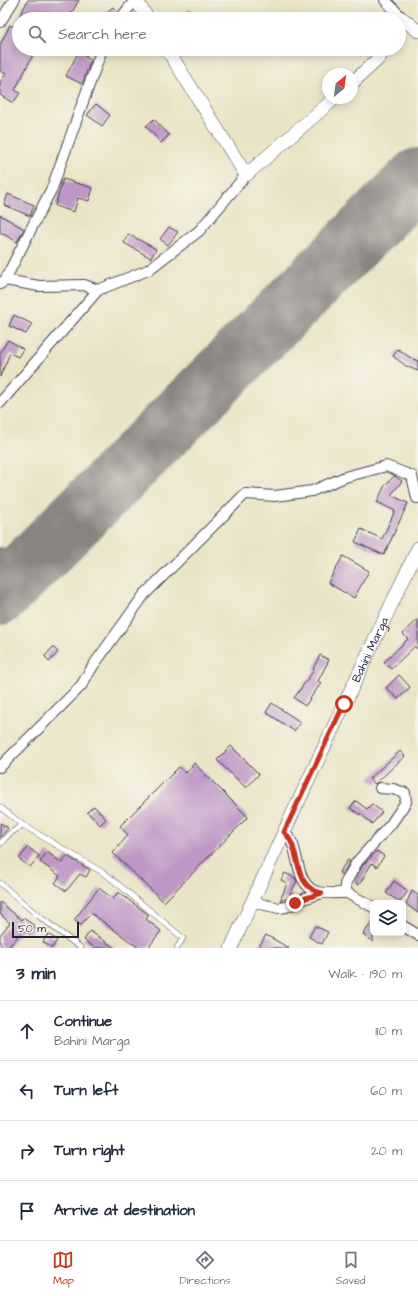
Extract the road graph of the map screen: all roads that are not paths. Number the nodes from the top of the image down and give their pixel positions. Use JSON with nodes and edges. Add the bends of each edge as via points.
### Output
{"nodes":[{"id":1,"x":14,"y":0,"type":"edge"},
{"id":2,"x":135,"y":0,"type":"edge"},
{"id":3,"x":385,"y":0,"type":"edge"},
{"id":4,"x":126,"y":12,"type":"edge"},
{"id":5,"x":143,"y":12,"type":"edge"},
{"id":6,"x":394,"y":12,"type":"edge"},
{"id":7,"x":0,"y":22,"type":"edge"},
{"id":8,"x":406,"y":25,"type":"edge"},
{"id":9,"x":418,"y":31,"type":"edge"},
{"id":10,"x":99,"y":56,"type":"edge"},
{"id":11,"x":170,"y":56,"type":"edge"},
{"id":12,"x":380,"y":56,"type":"edge"},
{"id":13,"x":358,"y":77,"type":"edge"},
{"id":14,"x":328,"y":104,"type":"edge"},
{"id":15,"x":246,"y":175,"type":"junction"},
{"id":16,"x":2,"y":282,"type":"edge"},
{"id":17,"x":98,"y":290,"type":"junction"},
{"id":18,"x":0,"y":403,"type":"edge"},
{"id":19,"x":418,"y":498,"type":"edge"},
{"id":20,"x":418,"y":548,"type":"edge"},
{"id":21,"x":0,"y":767,"type":"edge"},
{"id":22,"x":380,"y":788,"type":"dead end"},
{"id":23,"x":0,"y":807,"type":"edge"},
{"id":24,"x":23,"y":825,"type":"junction"},
{"id":25,"x":284,"y":832,"type":"junction"},
{"id":26,"x":0,"y":844,"type":"edge"},
{"id":27,"x":0,"y":883,"type":"edge"},
{"id":28,"x":322,"y":893,"type":"junction"},
{"id":29,"x":347,"y":893,"type":"junction"},
{"id":30,"x":252,"y":902,"type":"junction"},
{"id":31,"x":370,"y":905,"type":"edge"},
{"id":32,"x":406,"y":928,"type":"edge"},
{"id":33,"x":418,"y":935,"type":"edge"},
{"id":34,"x":81,"y":948,"type":"edge"},
{"id":35,"x":177,"y":948,"type":"edge"},
{"id":36,"x":231,"y":948,"type":"edge"}],
"edges":[{"from":1,"to":7,"type":"street"},
{"from":2,"to":4,"type":"street"},
{"from":2,"to":5,"type":"street"},
{"from":3,"to":6,"type":"street"},
{"from":8,"to":9,"type":"street"},
{"from":10,"to":16,"type":"street","via":[[52,188]]},
{"from":11,"to":15,"type":"street"},
{"from":12,"to":13,"type":"street"},
{"from":14,"to":15,"type":"street"},
{"from":15,"to":17,"type":"street","via":[[198,231],[148,270]]},
{"from":16,"to":17,"type":"street","via":[[39,286],[84,286]]},
{"from":17,"to":18,"type":"street"},
{"from":19,"to":21,"type":"street","via":[[412,476],[386,466],[345,477],[312,491],[275,496],[245,494],[144,595],[92,666],[81,686]]},
{"from":20,"to":25,"type":"street","name":"Bahini Marga"},
{"from":22,"to":29,"type":"street","via":[[405,793],[406,802],[391,824],[358,862],[345,884]]},
{"from":23,"to":24,"type":"lane"},
{"from":24,"to":26,"type":"lane"},
{"from":24,"to":35,"type":"lane","via":[[107,875],[183,938]]},
{"from":25,"to":28,"type":"street","via":[[293,843],[302,879],[307,886]]},
{"from":25,"to":30,"type":"street","name":"Bahini Marga"},
{"from":27,"to":34,"type":"lane"},
{"from":28,"to":29,"type":"street"},
{"from":28,"to":30,"type":"street","via":[[279,908]]},
{"from":29,"to":31,"type":"street"},
{"from":30,"to":36,"type":"street","name":"Bahini Marga"},
{"from":32,"to":33,"type":"street"}]}
